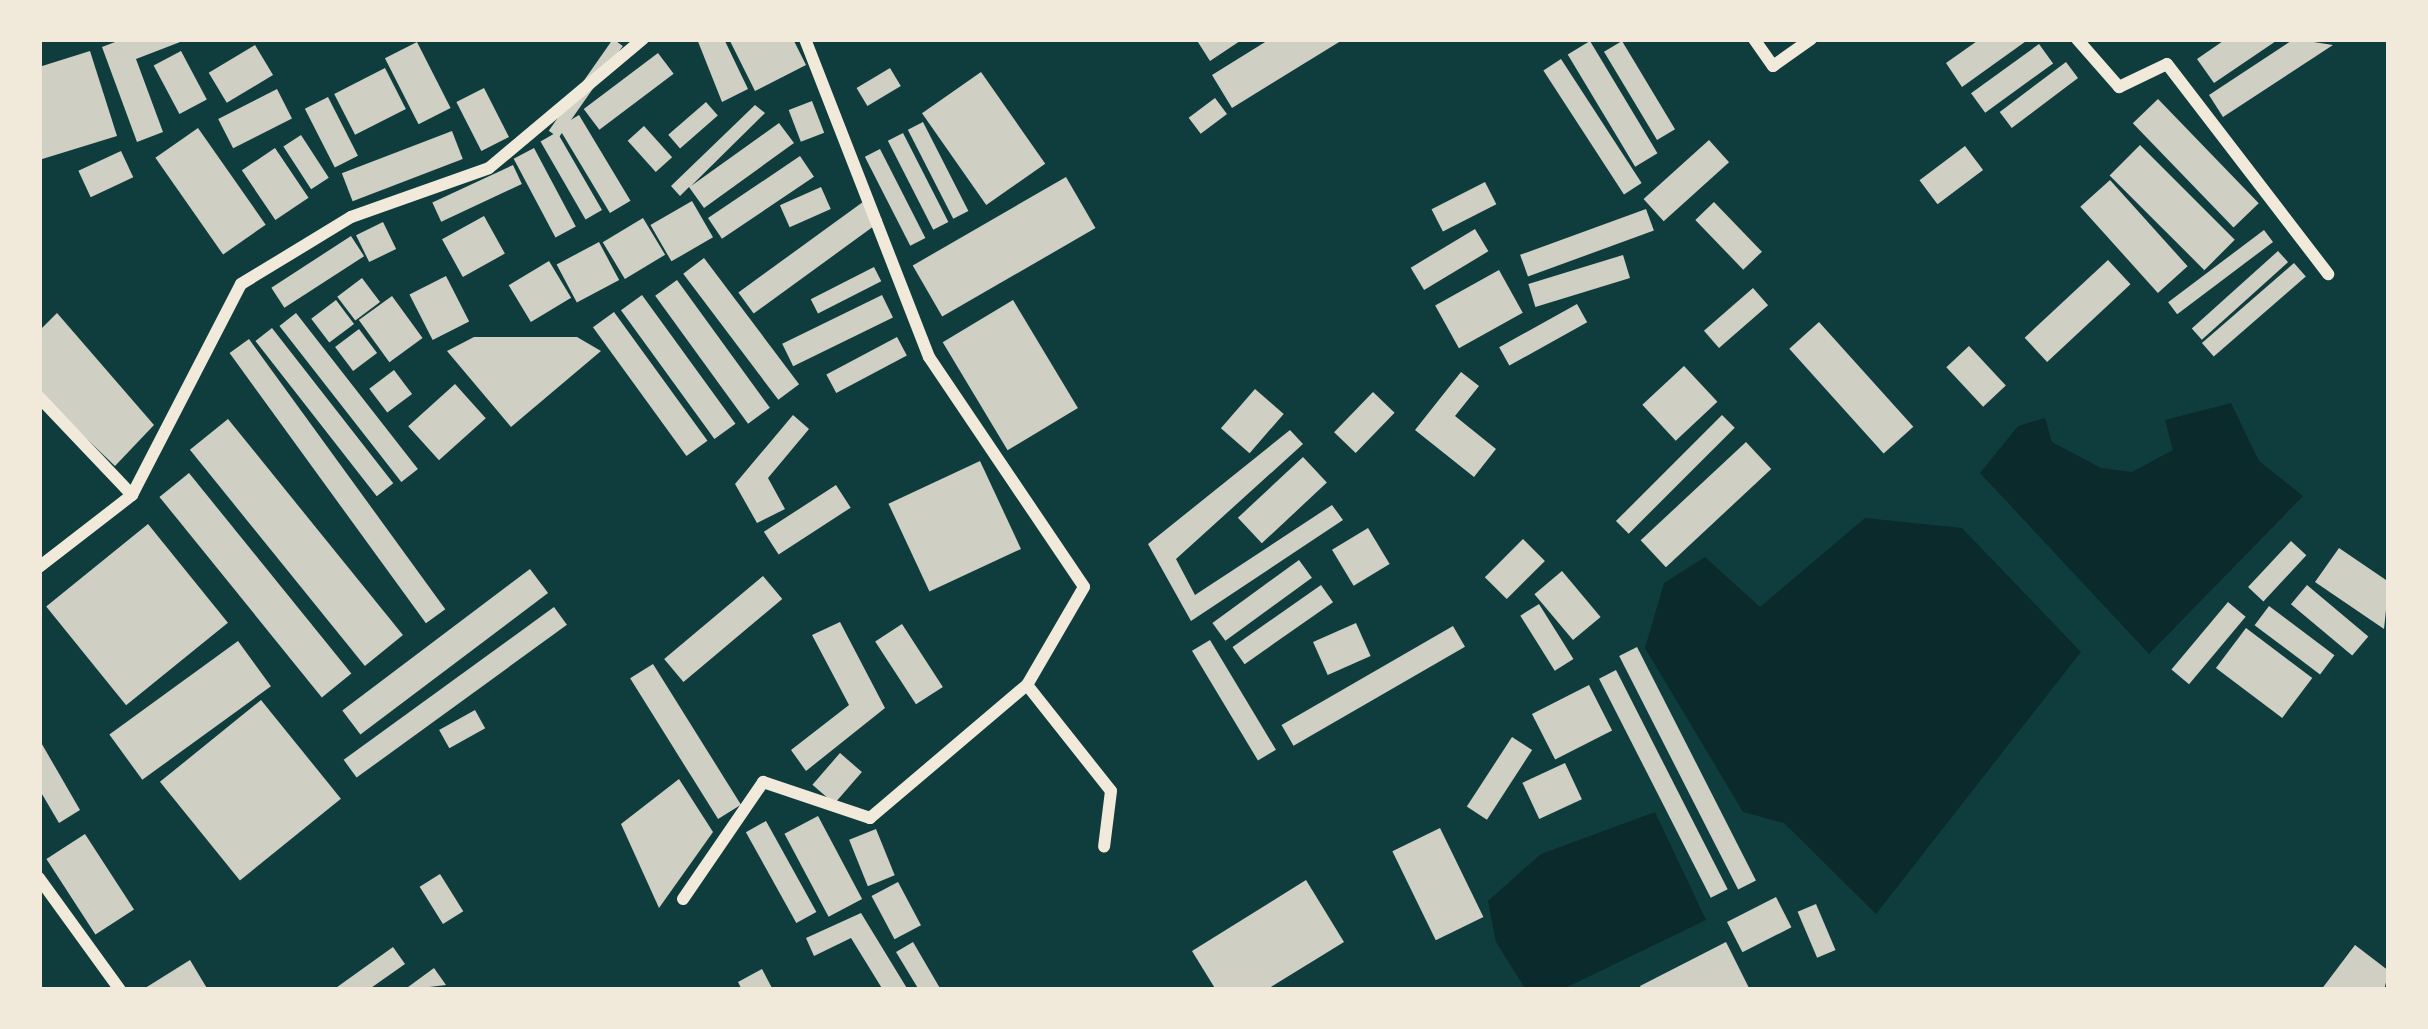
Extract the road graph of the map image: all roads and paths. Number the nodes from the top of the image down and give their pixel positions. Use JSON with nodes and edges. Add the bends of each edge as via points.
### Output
{"nodes":[{"id":1,"x":643,"y":39,"type":"edge"},
{"id":2,"x":805,"y":39,"type":"edge"},
{"id":3,"x":1754,"y":39,"type":"edge"},
{"id":4,"x":1810,"y":39,"type":"edge"},
{"id":5,"x":2077,"y":39,"type":"edge"},
{"id":6,"x":2328,"y":274,"type":"dead end"},
{"id":7,"x":39,"y":397,"type":"edge"},
{"id":8,"x":132,"y":494,"type":"junction"},
{"id":9,"x":39,"y":567,"type":"edge"},
{"id":10,"x":1027,"y":685,"type":"junction"},
{"id":11,"x":1104,"y":847,"type":"dead end"},
{"id":12,"x":39,"y":878,"type":"edge"},
{"id":13,"x":683,"y":899,"type":"dead end"},
{"id":14,"x":120,"y":990,"type":"edge"}],
"edges":[{"from":1,"to":8,"type":"street","via":[[489,168],[351,217],[241,284]]},
{"from":2,"to":10,"type":"street","via":[[929,357],[1084,587]]},
{"from":3,"to":4,"type":"street","via":[[1773,66]]},
{"from":5,"to":6,"type":"street","via":[[2119,87],[2167,64]]},
{"from":7,"to":8,"type":"street"},
{"from":8,"to":9,"type":"street"},
{"from":10,"to":11,"type":"street","via":[[1111,791]]},
{"from":10,"to":13,"type":"street","via":[[870,818],[763,782]]},
{"from":12,"to":14,"type":"street"}]}
